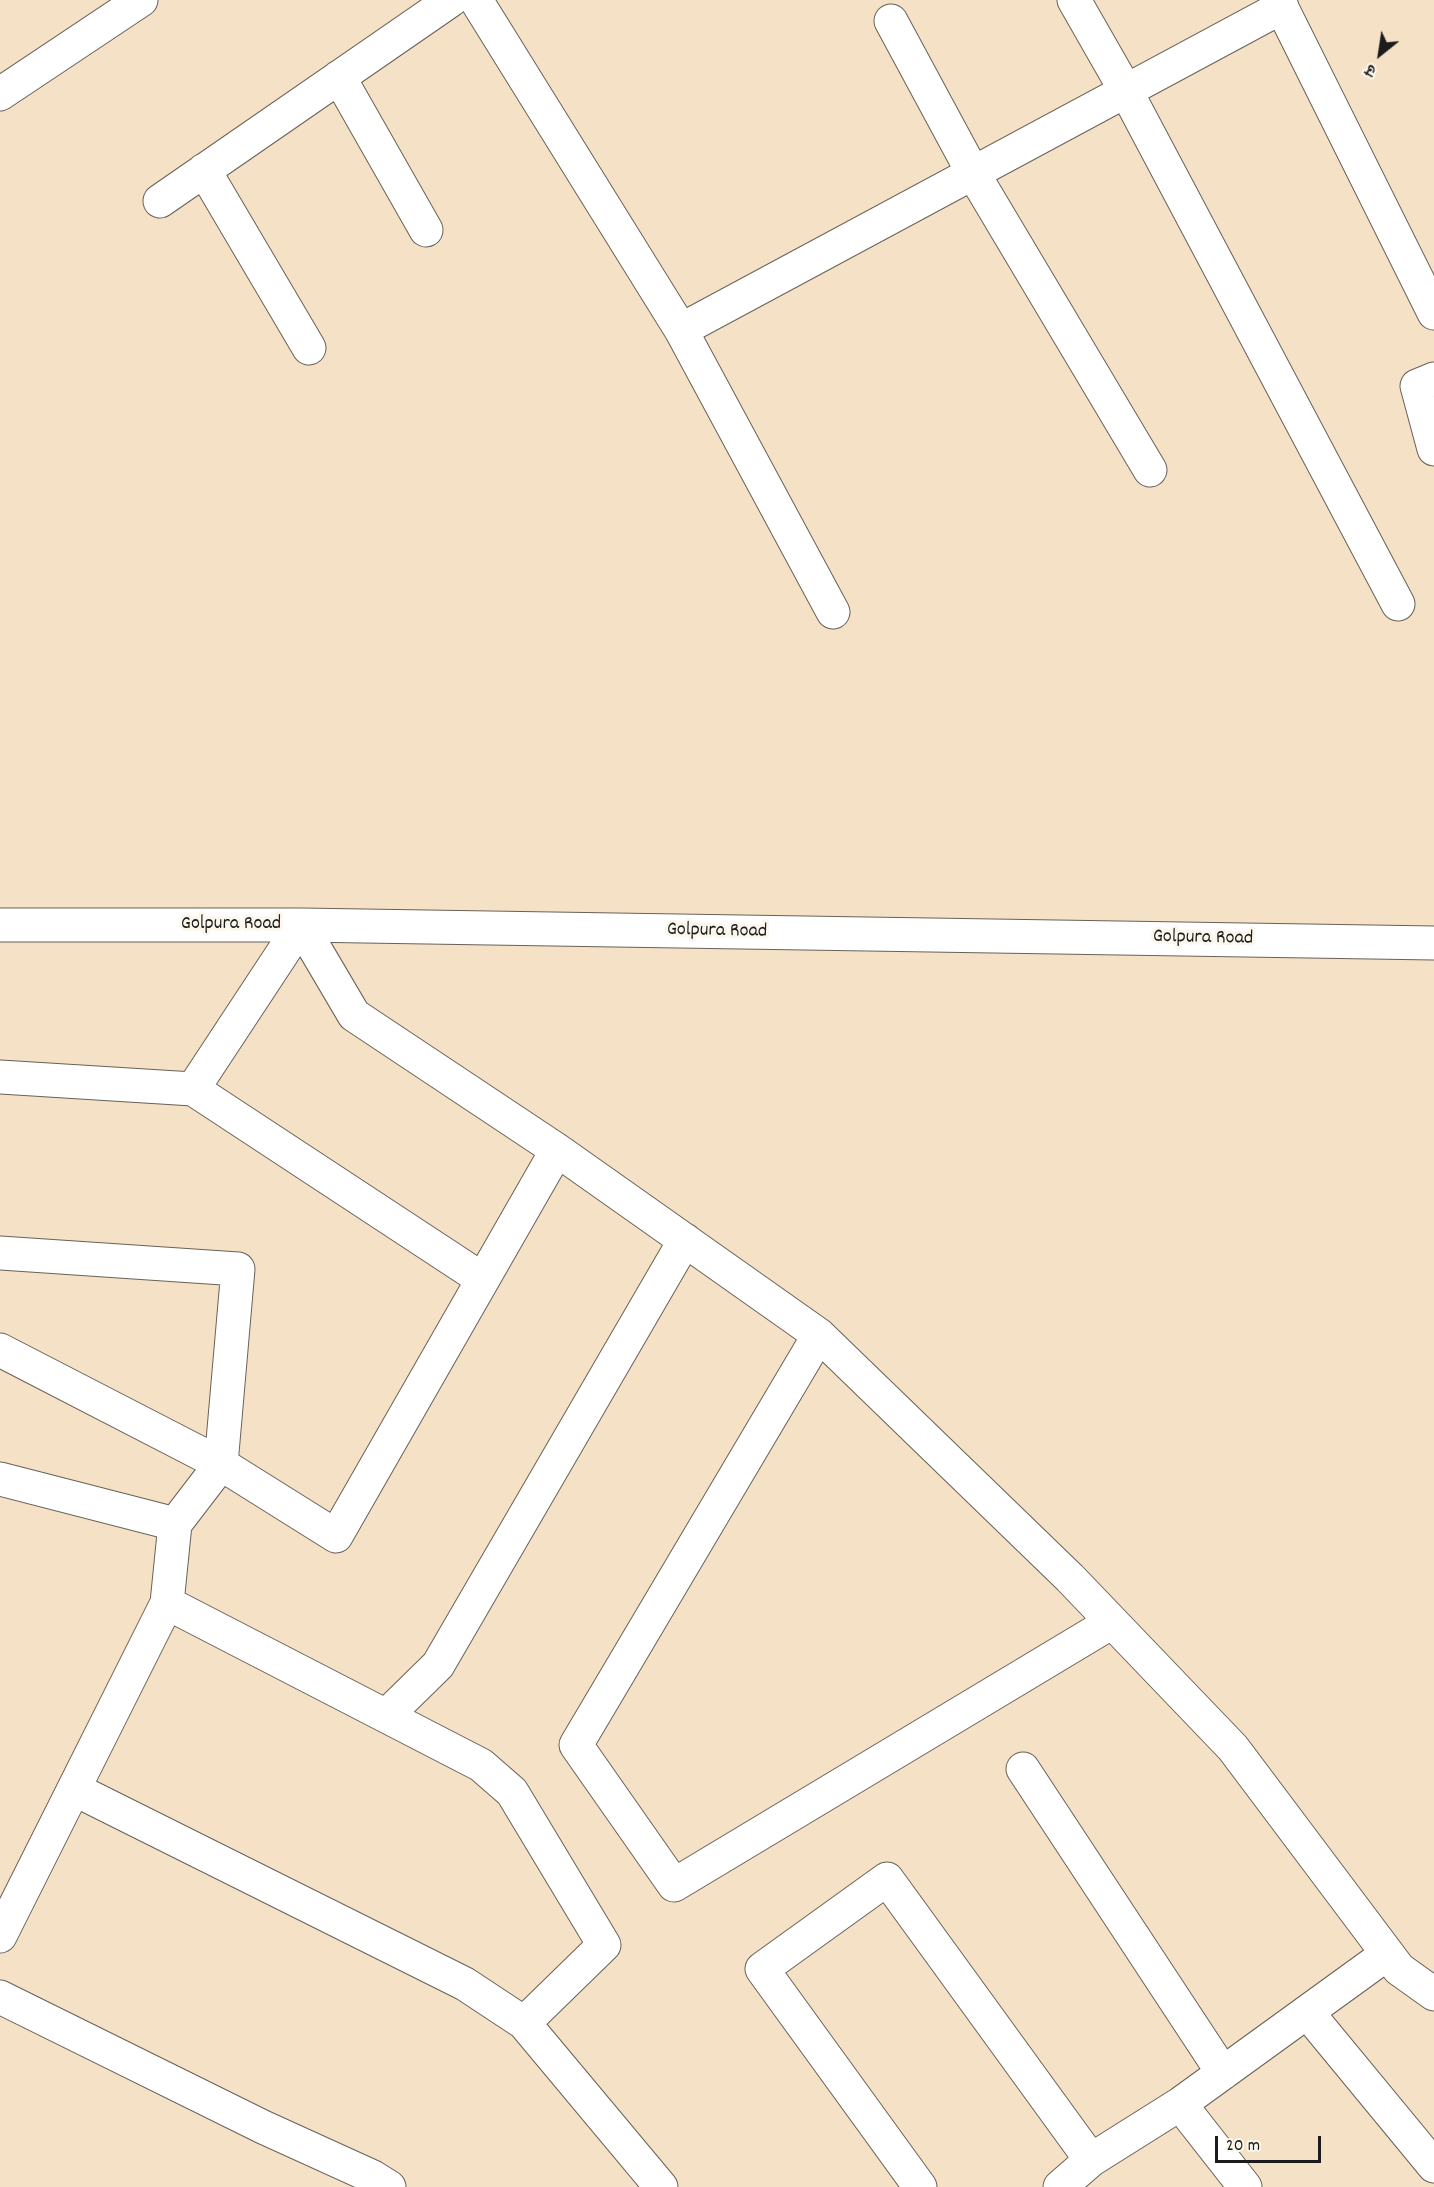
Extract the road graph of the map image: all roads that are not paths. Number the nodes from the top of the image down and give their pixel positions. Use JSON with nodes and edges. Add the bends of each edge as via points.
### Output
{"nodes":[{"id":1,"x":141,"y":0,"type":"edge"},
{"id":2,"x":451,"y":0,"type":"edge"},
{"id":3,"x":476,"y":0,"type":"edge"},
{"id":4,"x":1074,"y":0,"type":"edge"},
{"id":5,"x":1280,"y":3,"type":"edge"},
{"id":6,"x":891,"y":21,"type":"dead end"},
{"id":7,"x":339,"y":77,"type":"junction"},
{"id":8,"x":1126,"y":91,"type":"junction"},
{"id":9,"x":0,"y":94,"type":"edge"},
{"id":10,"x":204,"y":170,"type":"junction"},
{"id":11,"x":973,"y":173,"type":"junction"},
{"id":12,"x":160,"y":201,"type":"dead end"},
{"id":13,"x":426,"y":230,"type":"dead end"},
{"id":14,"x":1434,"y":313,"type":"edge"},
{"id":15,"x":681,"y":330,"type":"junction"},
{"id":16,"x":309,"y":348,"type":"dead end"},
{"id":17,"x":1434,"y":379,"type":"edge"},
{"id":18,"x":1434,"y":449,"type":"edge"},
{"id":19,"x":1150,"y":470,"type":"dead end"},
{"id":20,"x":1398,"y":604,"type":"dead end"},
{"id":21,"x":833,"y":612,"type":"dead end"},
{"id":22,"x":0,"y":925,"type":"edge"},
{"id":23,"x":301,"y":925,"type":"junction"},
{"id":24,"x":1434,"y":943,"type":"edge"},
{"id":25,"x":0,"y":1077,"type":"edge"},
{"id":26,"x":193,"y":1089,"type":"junction"},
{"id":27,"x":557,"y":1150,"type":"junction"},
{"id":28,"x":685,"y":1240,"type":"junction"},
{"id":29,"x":0,"y":1253,"type":"edge"},
{"id":30,"x":482,"y":1279,"type":"junction"},
{"id":31,"x":819,"y":1335,"type":"junction"},
{"id":32,"x":0,"y":1350,"type":"edge"},
{"id":33,"x":221,"y":1464,"type":"junction"},
{"id":34,"x":0,"y":1479,"type":"edge"},
{"id":35,"x":175,"y":1524,"type":"junction"},
{"id":36,"x":167,"y":1603,"type":"junction"},
{"id":37,"x":1112,"y":1622,"type":"junction"},
{"id":38,"x":386,"y":1716,"type":"junction"},
{"id":39,"x":1023,"y":1769,"type":"dead end"},
{"id":40,"x":74,"y":1789,"type":"junction"},
{"id":41,"x":0,"y":1936,"type":"edge"},
{"id":42,"x":1387,"y":1954,"type":"junction"},
{"id":43,"x":1434,"y":1994,"type":"edge"},
{"id":44,"x":0,"y":1997,"type":"edge"},
{"id":45,"x":1306,"y":2012,"type":"junction"},
{"id":46,"x":524,"y":2023,"type":"junction"},
{"id":47,"x":1223,"y":2073,"type":"junction"},
{"id":48,"x":1180,"y":2104,"type":"junction"},
{"id":49,"x":1091,"y":2160,"type":"junction"},
{"id":50,"x":1434,"y":2166,"type":"edge"},
{"id":51,"x":389,"y":2187,"type":"edge"},
{"id":52,"x":661,"y":2187,"type":"edge"},
{"id":53,"x":920,"y":2187,"type":"edge"},
{"id":54,"x":1060,"y":2187,"type":"edge"},
{"id":55,"x":1245,"y":2187,"type":"edge"}],
"edges":[{"from":1,"to":9,"type":"street"},
{"from":2,"to":7,"type":"street"},
{"from":3,"to":15,"type":"street"},
{"from":4,"to":8,"type":"street"},
{"from":5,"to":8,"type":"street"},
{"from":5,"to":14,"type":"street"},
{"from":6,"to":11,"type":"street"},
{"from":7,"to":10,"type":"street"},
{"from":7,"to":13,"type":"street"},
{"from":8,"to":11,"type":"street"},
{"from":8,"to":20,"type":"street"},
{"from":10,"to":12,"type":"street"},
{"from":10,"to":16,"type":"street"},
{"from":11,"to":15,"type":"street"},
{"from":11,"to":19,"type":"street"},
{"from":15,"to":21,"type":"street"},
{"from":17,"to":18,"type":"street","via":[[1417,386]]},
{"from":22,"to":23,"type":"street","name":"Golpura Road"},
{"from":23,"to":24,"type":"street","name":"Golpura Road"},
{"from":23,"to":26,"type":"street"},
{"from":23,"to":27,"type":"street","via":[[354,1015]]},
{"from":25,"to":26,"type":"street"},
{"from":26,"to":30,"type":"street"},
{"from":27,"to":28,"type":"street"},
{"from":27,"to":30,"type":"street"},
{"from":28,"to":31,"type":"street"},
{"from":28,"to":38,"type":"street","via":[[438,1665]]},
{"from":29,"to":33,"type":"street","via":[[238,1269]]},
{"from":30,"to":33,"type":"street","via":[[336,1536]]},
{"from":31,"to":37,"type":"street"},
{"from":31,"to":37,"type":"street","via":[[576,1744],[674,1885]]},
{"from":32,"to":33,"type":"street"},
{"from":33,"to":35,"type":"street"},
{"from":34,"to":35,"type":"street"},
{"from":35,"to":36,"type":"street"},
{"from":36,"to":38,"type":"street"},
{"from":36,"to":40,"type":"street"},
{"from":37,"to":42,"type":"street","via":[[1233,1748]]},
{"from":38,"to":46,"type":"street","via":[[481,1765],[512,1792],[604,1945]]},
{"from":39,"to":47,"type":"street"},
{"from":40,"to":41,"type":"street"},
{"from":40,"to":46,"type":"street","via":[[465,1984]]},
{"from":42,"to":43,"type":"street","via":[[1399,1969]]},
{"from":42,"to":45,"type":"street"},
{"from":44,"to":51,"type":"street"},
{"from":45,"to":47,"type":"street"},
{"from":45,"to":50,"type":"street"},
{"from":46,"to":52,"type":"street"},
{"from":47,"to":48,"type":"street"},
{"from":48,"to":49,"type":"street"},
{"from":48,"to":55,"type":"street"},
{"from":49,"to":53,"type":"street","via":[[887,1879],[762,1969]]},
{"from":49,"to":54,"type":"street"}]}
